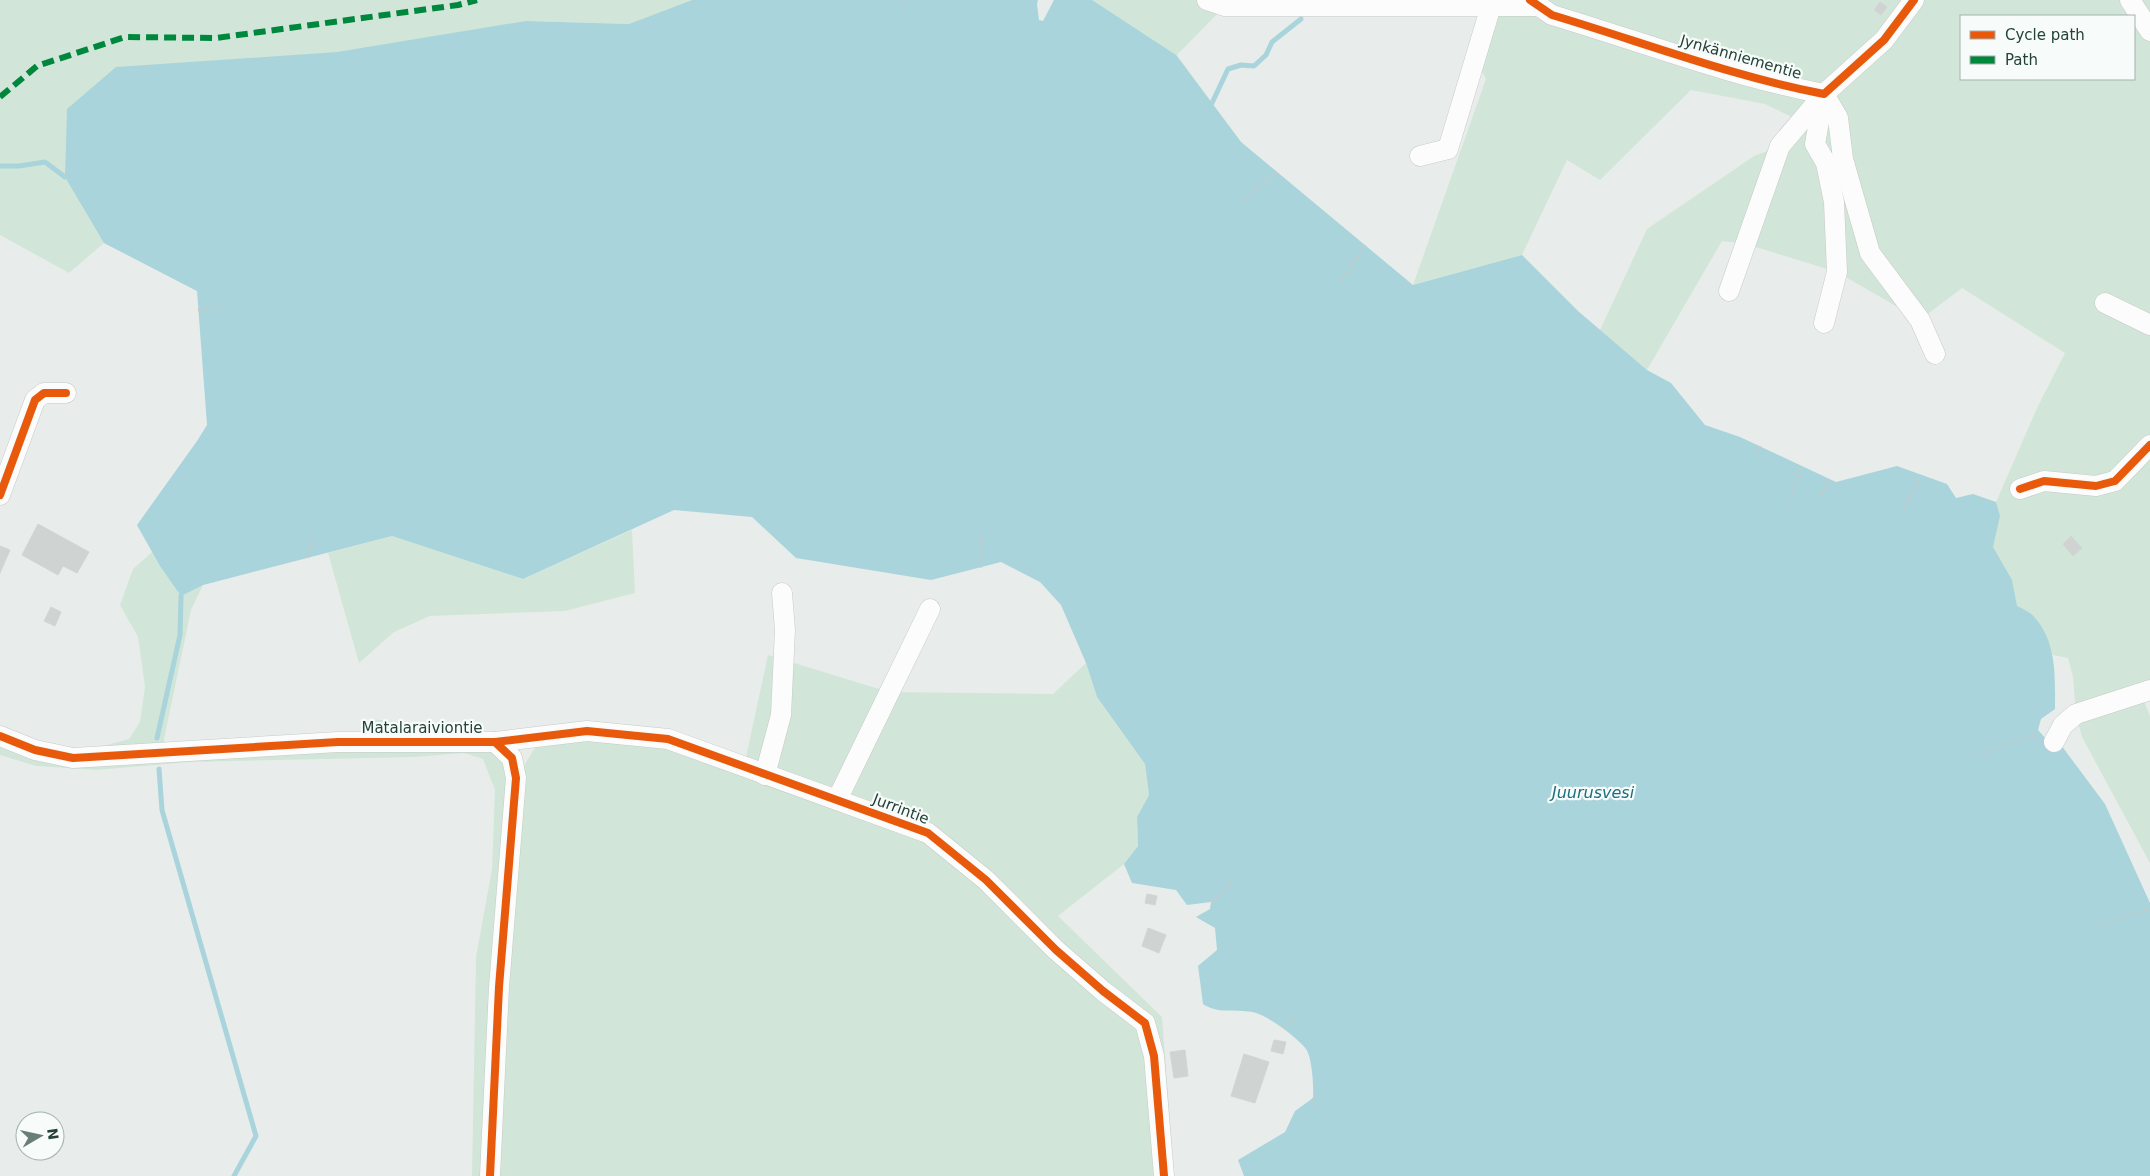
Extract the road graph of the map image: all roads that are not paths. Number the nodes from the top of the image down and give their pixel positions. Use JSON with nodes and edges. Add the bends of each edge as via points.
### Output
{"nodes":[{"id":1,"x":1207,"y":0,"type":"edge"},
{"id":2,"x":1914,"y":0,"type":"edge"},
{"id":3,"x":2130,"y":0,"type":"edge"},
{"id":4,"x":1397,"y":3,"type":"edge"},
{"id":5,"x":1534,"y":3,"type":"edge"},
{"id":6,"x":1491,"y":6,"type":"junction"},
{"id":7,"x":2150,"y":31,"type":"edge"},
{"id":8,"x":1824,"y":94,"type":"junction"},
{"id":9,"x":1420,"y":156,"type":"dead end"},
{"id":10,"x":1729,"y":292,"type":"dead end"},
{"id":11,"x":2105,"y":303,"type":"dead end"},
{"id":12,"x":1824,"y":323,"type":"dead end"},
{"id":13,"x":2150,"y":324,"type":"edge"},
{"id":14,"x":1934,"y":354,"type":"dead end"},
{"id":15,"x":66,"y":393,"type":"dead end"},
{"id":16,"x":2150,"y":445,"type":"edge"},
{"id":17,"x":2020,"y":489,"type":"dead end"},
{"id":18,"x":0,"y":495,"type":"edge"},
{"id":19,"x":782,"y":593,"type":"dead end"},
{"id":20,"x":930,"y":609,"type":"dead end"},
{"id":21,"x":2150,"y":690,"type":"edge"},
{"id":22,"x":2058,"y":734,"type":"road end"},
{"id":23,"x":0,"y":736,"type":"edge"},
{"id":24,"x":494,"y":742,"type":"junction"},
{"id":25,"x":765,"y":774,"type":"junction"},
{"id":26,"x":837,"y":800,"type":"junction"},
{"id":27,"x":490,"y":1176,"type":"edge"},
{"id":28,"x":1164,"y":1176,"type":"edge"}],
"edges":[{"from":1,"to":4,"type":"street","via":[[1225,6]]},
{"from":2,"to":8,"type":"street","via":[[1884,40]]},
{"from":3,"to":7,"type":"street"},
{"from":4,"to":6,"type":"street"},
{"from":5,"to":6,"type":"street"},
{"from":5,"to":8,"type":"street","name":"Jynkänniementie","via":[[1552,15],[1713,66]]},
{"from":6,"to":9,"type":"street","via":[[1448,149]]},
{"from":8,"to":10,"type":"street","via":[[1780,146]]},
{"from":8,"to":12,"type":"street","via":[[1815,144],[1826,163],[1834,202],[1837,272]]},
{"from":8,"to":14,"type":"street","via":[[1838,118],[1843,160],[1870,253],[1920,320]]},
{"from":11,"to":13,"type":"street"},
{"from":15,"to":18,"type":"street","via":[[44,393],[35,400]]},
{"from":16,"to":17,"type":"street","via":[[2115,481],[2096,486],[2044,482]]},
{"from":19,"to":25,"type":"street","via":[[785,630],[781,715]]},
{"from":20,"to":26,"type":"street"},
{"from":21,"to":22,"type":"street","via":[[2076,714]]},
{"from":23,"to":24,"type":"street","name":"Matalaraiviontie","via":[[35,750],[73,758],[338,742]]},
{"from":24,"to":25,"type":"street","name":"Jurrintie","via":[[587,731],[668,739]]},
{"from":24,"to":27,"type":"street","name":"Matalaraiviontie","via":[[512,758],[516,778],[499,987]]},
{"from":25,"to":26,"type":"street","name":"Jurrintie"},
{"from":26,"to":28,"type":"street","name":"Jurrintie","via":[[928,833],[986,880],[1056,950],[1144,1023],[1154,1056]]}]}
